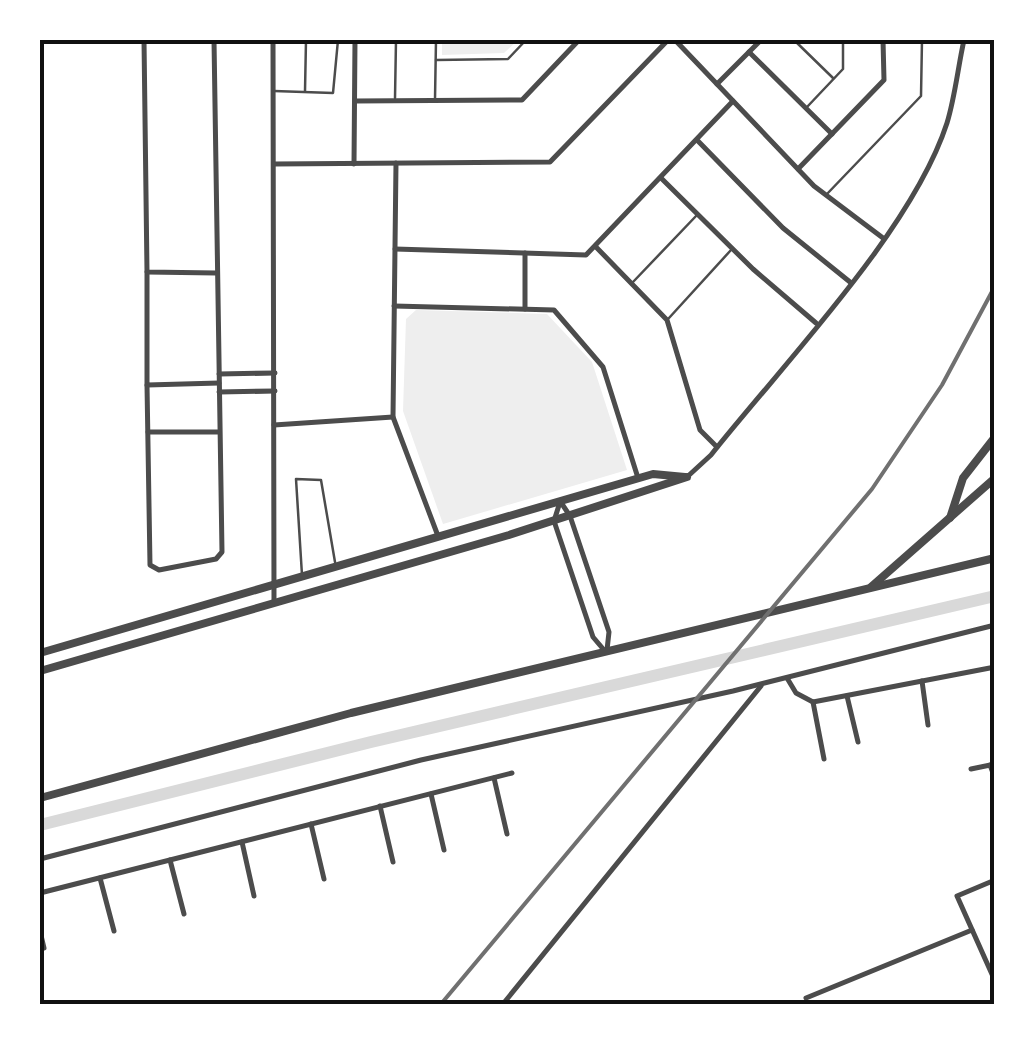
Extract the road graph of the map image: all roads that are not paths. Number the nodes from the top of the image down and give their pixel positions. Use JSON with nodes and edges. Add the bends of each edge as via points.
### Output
{"nodes":[{"id":1,"x":144,"y":40,"type":"edge"},
{"id":2,"x":214,"y":40,"type":"edge"},
{"id":3,"x":273,"y":40,"type":"edge"},
{"id":4,"x":306,"y":40,"type":"edge"},
{"id":5,"x":338,"y":40,"type":"edge"},
{"id":6,"x":355,"y":40,"type":"edge"},
{"id":7,"x":396,"y":40,"type":"edge"},
{"id":8,"x":436,"y":40,"type":"edge"},
{"id":9,"x":526,"y":40,"type":"edge"},
{"id":10,"x":579,"y":40,"type":"edge"},
{"id":11,"x":672,"y":40,"type":"edge"},
{"id":12,"x":762,"y":40,"type":"edge"},
{"id":13,"x":794,"y":40,"type":"edge"},
{"id":14,"x":843,"y":40,"type":"edge"},
{"id":15,"x":884,"y":40,"type":"edge"},
{"id":16,"x":922,"y":40,"type":"edge"},
{"id":17,"x":964,"y":40,"type":"edge"},
{"id":18,"x":750,"y":52,"type":"junction"},
{"id":19,"x":436,"y":60,"type":"junction"},
{"id":20,"x":834,"y":79,"type":"junction"},
{"id":21,"x":717,"y":84,"type":"junction"},
{"id":22,"x":274,"y":90,"type":"junction"},
{"id":23,"x":305,"y":92,"type":"junction"},
{"id":24,"x":395,"y":100,"type":"junction"},
{"id":25,"x":435,"y":100,"type":"junction"},
{"id":26,"x":354,"y":101,"type":"junction"},
{"id":27,"x":734,"y":101,"type":"junction"},
{"id":28,"x":806,"y":108,"type":"junction"},
{"id":29,"x":832,"y":134,"type":"junction"},
{"id":30,"x":696,"y":140,"type":"junction"},
{"id":31,"x":396,"y":163,"type":"junction"},
{"id":32,"x":274,"y":164,"type":"junction"},
{"id":33,"x":354,"y":164,"type":"junction"},
{"id":34,"x":798,"y":169,"type":"junction"},
{"id":35,"x":661,"y":178,"type":"junction"},
{"id":36,"x":826,"y":195,"type":"junction"},
{"id":37,"x":698,"y":214,"type":"junction"},
{"id":38,"x":883,"y":238,"type":"junction"},
{"id":39,"x":596,"y":247,"type":"junction"},
{"id":40,"x":732,"y":248,"type":"junction"},
{"id":41,"x":395,"y":249,"type":"junction"},
{"id":42,"x":525,"y":253,"type":"junction"},
{"id":43,"x":147,"y":272,"type":"junction"},
{"id":44,"x":216,"y":273,"type":"junction"},
{"id":45,"x":850,"y":282,"type":"junction"},
{"id":46,"x":632,"y":283,"type":"junction"},
{"id":47,"x":394,"y":306,"type":"junction"},
{"id":48,"x":525,"y":309,"type":"junction"},
{"id":49,"x":668,"y":320,"type":"junction"},
{"id":50,"x":816,"y":324,"type":"junction"},
{"id":51,"x":274,"y":373,"type":"junction"},
{"id":52,"x":219,"y":374,"type":"junction"},
{"id":53,"x":219,"y":383,"type":"junction"},
{"id":54,"x":147,"y":385,"type":"junction"},
{"id":55,"x":274,"y":391,"type":"junction"},
{"id":56,"x":219,"y":392,"type":"junction"},
{"id":57,"x":393,"y":417,"type":"junction"},
{"id":58,"x":274,"y":425,"type":"junction"},
{"id":59,"x":148,"y":432,"type":"junction"},
{"id":60,"x":219,"y":432,"type":"junction"},
{"id":61,"x":995,"y":437,"type":"edge"},
{"id":62,"x":717,"y":447,"type":"junction"},
{"id":63,"x":688,"y":477,"type":"junction"},
{"id":64,"x":638,"y":478,"type":"junction"},
{"id":65,"x":994,"y":484,"type":"edge"},
{"id":66,"x":560,"y":501,"type":"junction"},
{"id":67,"x":570,"y":516,"type":"junction"},
{"id":68,"x":554,"y":521,"type":"junction"},
{"id":69,"x":948,"y":522,"type":"junction"},
{"id":70,"x":438,"y":536,"type":"junction"},
{"id":71,"x":995,"y":558,"type":"edge"},
{"id":72,"x":336,"y":566,"type":"junction"},
{"id":73,"x":302,"y":576,"type":"junction"},
{"id":74,"x":274,"y":584,"type":"junction"},
{"id":75,"x":870,"y":588,"type":"junction"},
{"id":76,"x":274,"y":603,"type":"junction"},
{"id":77,"x":995,"y":625,"type":"edge"},
{"id":78,"x":606,"y":652,"type":"junction"},
{"id":79,"x":40,"y":653,"type":"edge"},
{"id":80,"x":995,"y":669,"type":"edge"},
{"id":81,"x":40,"y":672,"type":"edge"},
{"id":82,"x":787,"y":678,"type":"junction"},
{"id":83,"x":922,"y":681,"type":"junction"},
{"id":84,"x":763,"y":684,"type":"junction"},
{"id":85,"x":847,"y":696,"type":"junction"},
{"id":86,"x":813,"y":702,"type":"junction"},
{"id":87,"x":928,"y":726,"type":"dead end"},
{"id":88,"x":858,"y":742,"type":"dead end"},
{"id":89,"x":824,"y":759,"type":"dead end"},
{"id":90,"x":992,"y":765,"type":"edge"},
{"id":91,"x":970,"y":769,"type":"dead end"},
{"id":92,"x":512,"y":773,"type":"dead end"},
{"id":93,"x":494,"y":778,"type":"junction"},
{"id":94,"x":995,"y":778,"type":"edge"},
{"id":95,"x":431,"y":794,"type":"junction"},
{"id":96,"x":40,"y":798,"type":"edge"},
{"id":97,"x":380,"y":806,"type":"junction"},
{"id":98,"x":311,"y":824,"type":"junction"},
{"id":99,"x":506,"y":834,"type":"dead end"},
{"id":100,"x":242,"y":842,"type":"junction"},
{"id":101,"x":444,"y":850,"type":"dead end"},
{"id":102,"x":40,"y":858,"type":"edge"},
{"id":103,"x":170,"y":860,"type":"junction"},
{"id":104,"x":393,"y":862,"type":"dead end"},
{"id":105,"x":100,"y":878,"type":"junction"},
{"id":106,"x":324,"y":879,"type":"dead end"},
{"id":107,"x":995,"y":880,"type":"edge"},
{"id":108,"x":40,"y":893,"type":"edge"},
{"id":109,"x":254,"y":896,"type":"dead end"},
{"id":110,"x":184,"y":914,"type":"dead end"},
{"id":111,"x":972,"y":930,"type":"junction"},
{"id":112,"x":40,"y":931,"type":"edge"},
{"id":113,"x":114,"y":931,"type":"dead end"},
{"id":114,"x":44,"y":948,"type":"dead end"},
{"id":115,"x":995,"y":982,"type":"edge"},
{"id":116,"x":806,"y":998,"type":"dead end"},
{"id":117,"x":503,"y":1004,"type":"edge"}],
"edges":[{"from":1,"to":43,"type":"street"},
{"from":2,"to":44,"type":"street"},
{"from":3,"to":22,"type":"street"},
{"from":4,"to":23,"type":"lane"},
{"from":5,"to":23,"type":"lane","via":[[336,89]]},
{"from":6,"to":26,"type":"street"},
{"from":7,"to":24,"type":"lane"},
{"from":8,"to":19,"type":"lane"},
{"from":9,"to":19,"type":"lane","via":[[508,59]]},
{"from":10,"to":25,"type":"street","via":[[522,100]]},
{"from":11,"to":21,"type":"street"},
{"from":11,"to":31,"type":"street","via":[[550,162]]},
{"from":12,"to":18,"type":"street"},
{"from":13,"to":20,"type":"lane"},
{"from":14,"to":20,"type":"lane","via":[[844,69]]},
{"from":15,"to":29,"type":"street","via":[[884,80]]},
{"from":16,"to":36,"type":"lane","via":[[922,96]]},
{"from":17,"to":38,"type":"street","via":[[932,159]]},
{"from":18,"to":21,"type":"street"},
{"from":18,"to":28,"type":"street"},
{"from":19,"to":25,"type":"lane"},
{"from":20,"to":28,"type":"lane"},
{"from":21,"to":27,"type":"street"},
{"from":22,"to":23,"type":"lane"},
{"from":22,"to":32,"type":"street"},
{"from":24,"to":25,"type":"street"},
{"from":24,"to":26,"type":"street"},
{"from":26,"to":33,"type":"street"},
{"from":27,"to":30,"type":"street"},
{"from":27,"to":34,"type":"street"},
{"from":28,"to":29,"type":"street"},
{"from":29,"to":34,"type":"street"},
{"from":30,"to":35,"type":"street"},
{"from":30,"to":45,"type":"street","via":[[783,228]]},
{"from":31,"to":33,"type":"street"},
{"from":31,"to":41,"type":"street"},
{"from":32,"to":33,"type":"street"},
{"from":32,"to":51,"type":"street"},
{"from":34,"to":36,"type":"street"},
{"from":35,"to":37,"type":"street"},
{"from":35,"to":39,"type":"street"},
{"from":36,"to":38,"type":"street"},
{"from":37,"to":40,"type":"street"},
{"from":37,"to":46,"type":"lane"},
{"from":38,"to":45,"type":"street"},
{"from":39,"to":42,"type":"street","via":[[586,255]]},
{"from":39,"to":46,"type":"street"},
{"from":40,"to":49,"type":"lane"},
{"from":40,"to":50,"type":"street"},
{"from":41,"to":42,"type":"street"},
{"from":41,"to":47,"type":"street"},
{"from":42,"to":48,"type":"street"},
{"from":43,"to":44,"type":"street"},
{"from":43,"to":54,"type":"street"},
{"from":44,"to":52,"type":"street"},
{"from":45,"to":50,"type":"street"},
{"from":46,"to":49,"type":"street"},
{"from":47,"to":48,"type":"street"},
{"from":47,"to":57,"type":"street"},
{"from":48,"to":64,"type":"street","via":[[554,310],[603,368]]},
{"from":49,"to":62,"type":"street","via":[[700,430]]},
{"from":50,"to":62,"type":"street"},
{"from":51,"to":52,"type":"street"},
{"from":51,"to":55,"type":"street"},
{"from":52,"to":53,"type":"street"},
{"from":53,"to":54,"type":"street"},
{"from":53,"to":56,"type":"street"},
{"from":54,"to":59,"type":"street"},
{"from":55,"to":56,"type":"street"},
{"from":55,"to":58,"type":"street"},
{"from":56,"to":60,"type":"street"},
{"from":57,"to":58,"type":"street"},
{"from":57,"to":70,"type":"street"},
{"from":58,"to":74,"type":"street"},
{"from":59,"to":60,"type":"street"},
{"from":59,"to":60,"type":"street","via":[[150,565],[158,570],[221,556]]},
{"from":61,"to":69,"type":"street","via":[[964,478]]},
{"from":62,"to":63,"type":"street"},
{"from":63,"to":64,"type":"street"},
{"from":63,"to":67,"type":"street"},
{"from":64,"to":66,"type":"street"},
{"from":65,"to":69,"type":"street"},
{"from":66,"to":67,"type":"street"},
{"from":66,"to":68,"type":"street"},
{"from":66,"to":70,"type":"street"},
{"from":67,"to":68,"type":"street"},
{"from":67,"to":78,"type":"street","via":[[609,632]]},
{"from":68,"to":76,"type":"street"},
{"from":68,"to":78,"type":"street","via":[[593,637]]},
{"from":69,"to":75,"type":"street"},
{"from":70,"to":72,"type":"street"},
{"from":71,"to":75,"type":"street"},
{"from":72,"to":73,"type":"street"},
{"from":72,"to":73,"type":"lane","via":[[322,480],[296,478]]},
{"from":73,"to":74,"type":"street"},
{"from":74,"to":76,"type":"street"},
{"from":74,"to":79,"type":"street"},
{"from":75,"to":78,"type":"street"},
{"from":76,"to":81,"type":"street"},
{"from":77,"to":82,"type":"street"},
{"from":78,"to":96,"type":"street"},
{"from":80,"to":83,"type":"street"},
{"from":82,"to":84,"type":"street"},
{"from":82,"to":86,"type":"street"},
{"from":83,"to":85,"type":"street"},
{"from":83,"to":87,"type":"street"},
{"from":84,"to":102,"type":"street","via":[[421,760]]},
{"from":84,"to":117,"type":"street"},
{"from":85,"to":86,"type":"street"},
{"from":85,"to":88,"type":"street"},
{"from":86,"to":89,"type":"street"},
{"from":90,"to":91,"type":"street"},
{"from":90,"to":94,"type":"street"},
{"from":92,"to":93,"type":"street"},
{"from":93,"to":95,"type":"street"},
{"from":93,"to":99,"type":"street"},
{"from":95,"to":97,"type":"street"},
{"from":95,"to":101,"type":"street"},
{"from":97,"to":98,"type":"street"},
{"from":97,"to":104,"type":"street"},
{"from":98,"to":100,"type":"street"},
{"from":98,"to":106,"type":"street"},
{"from":100,"to":103,"type":"street"},
{"from":100,"to":109,"type":"street"},
{"from":103,"to":105,"type":"street"},
{"from":103,"to":110,"type":"street"},
{"from":105,"to":108,"type":"street"},
{"from":105,"to":113,"type":"street"},
{"from":107,"to":111,"type":"street","via":[[958,896]]},
{"from":111,"to":115,"type":"street"},
{"from":111,"to":116,"type":"street"},
{"from":112,"to":114,"type":"street"}]}
